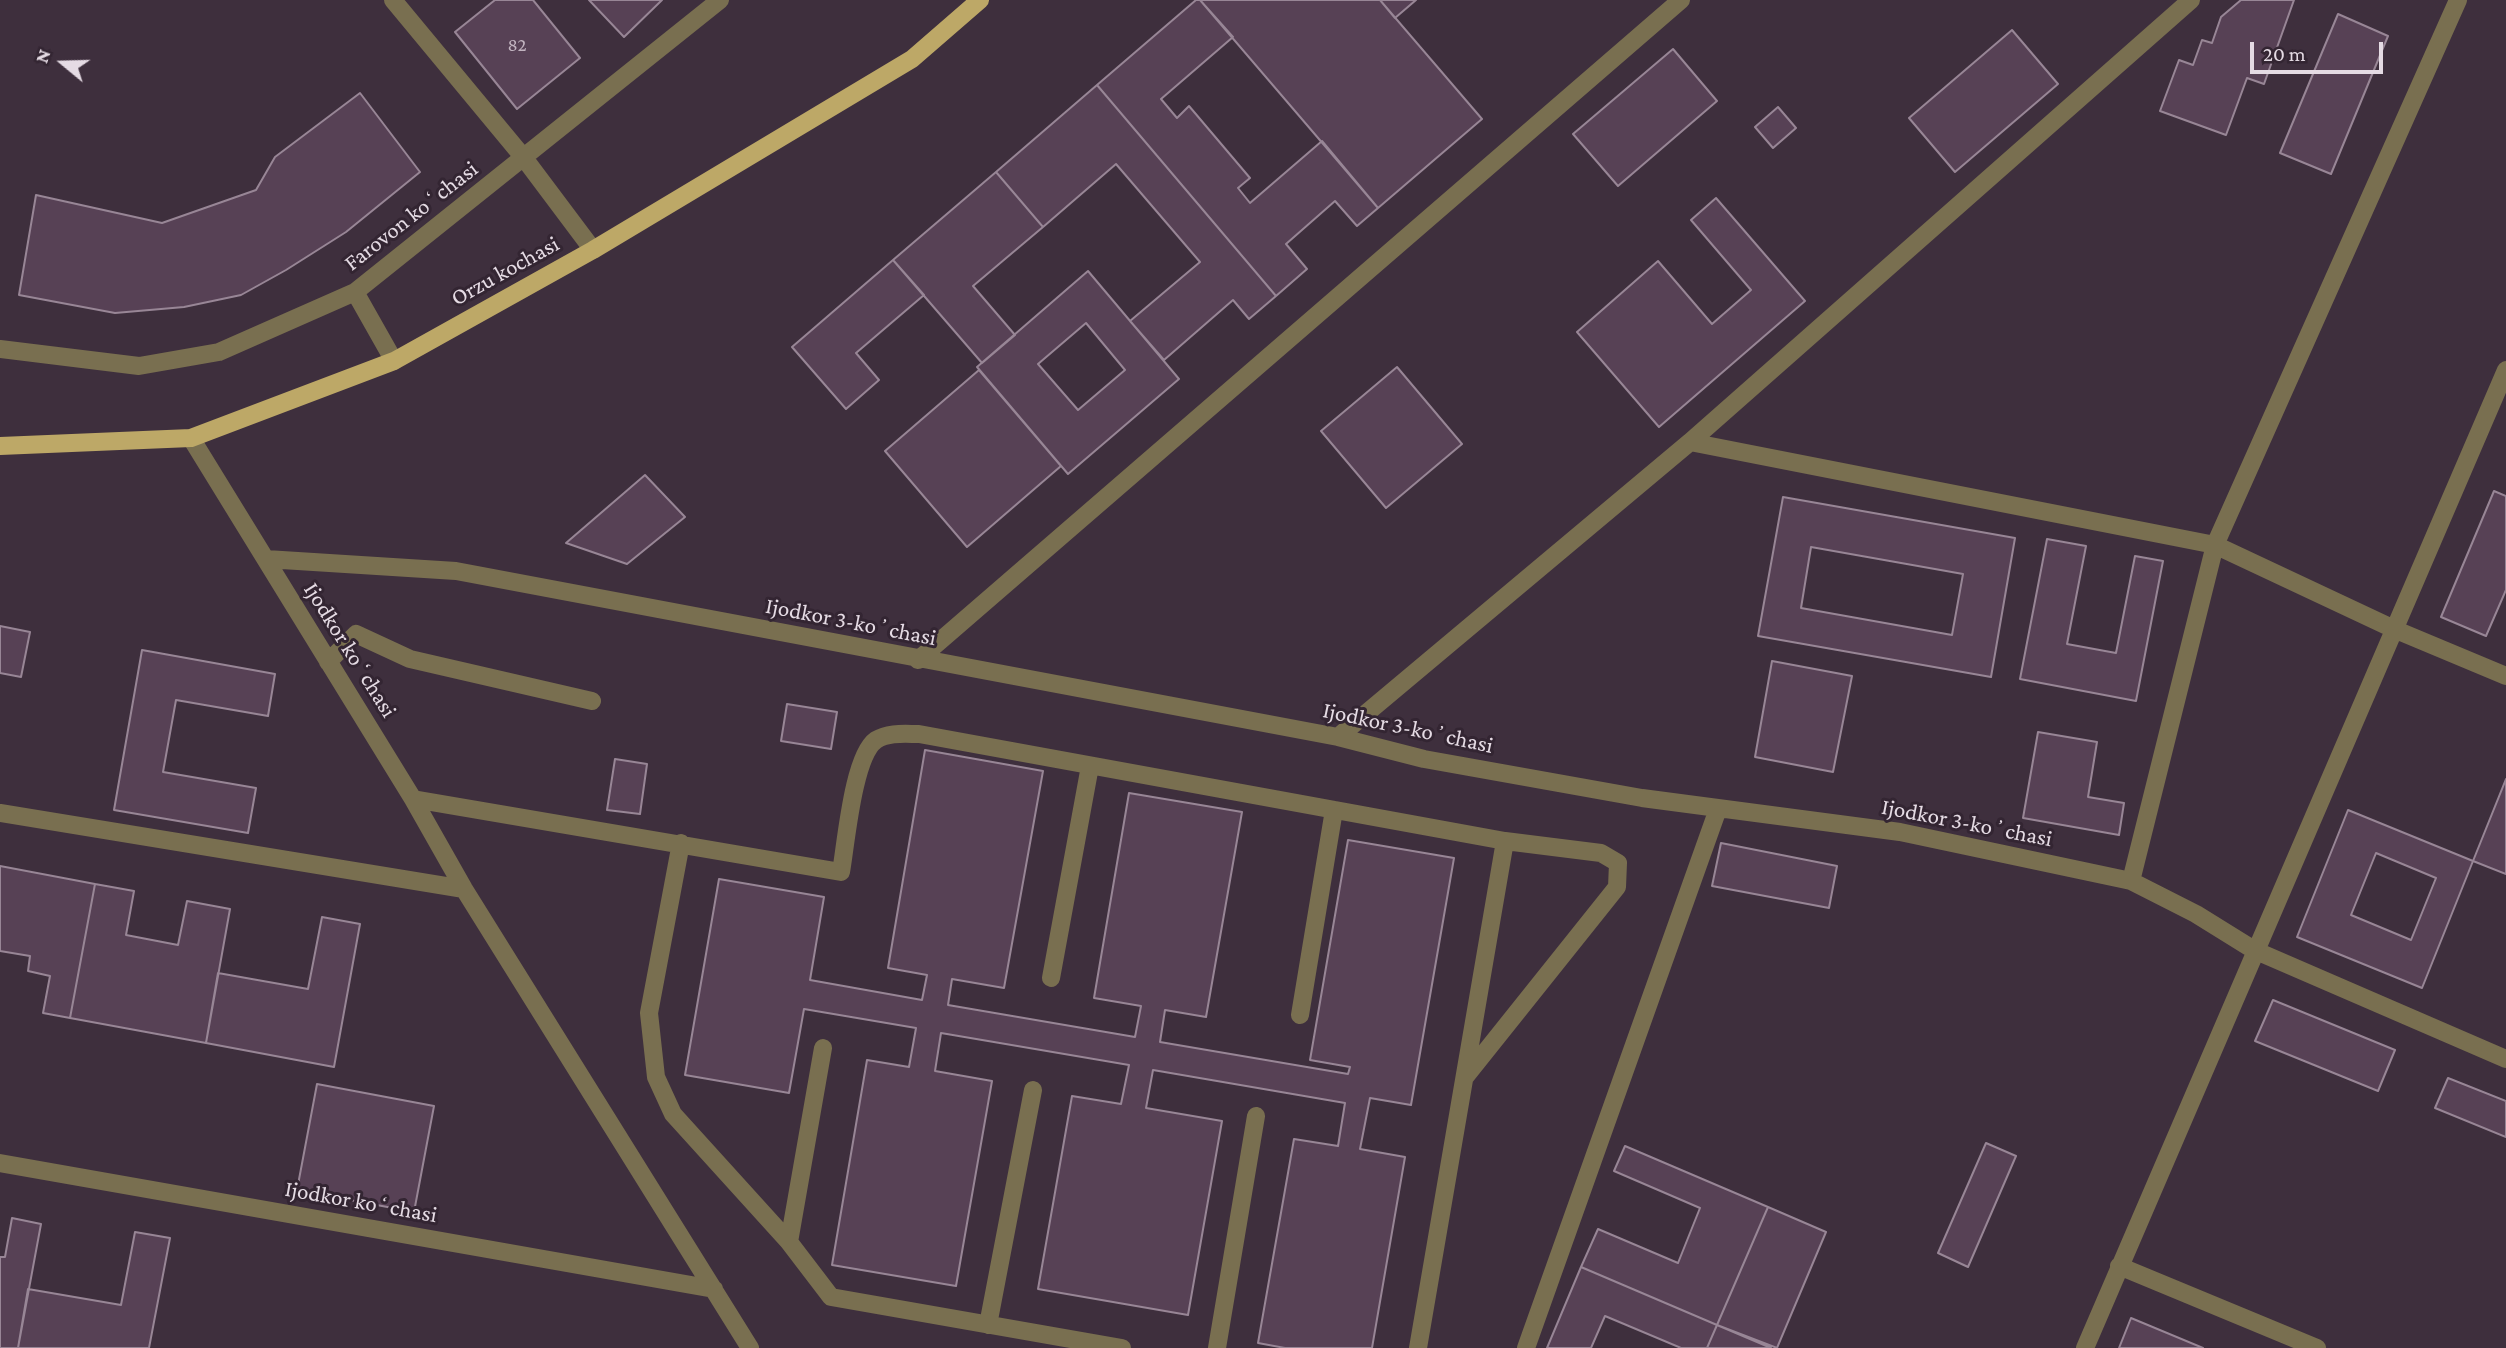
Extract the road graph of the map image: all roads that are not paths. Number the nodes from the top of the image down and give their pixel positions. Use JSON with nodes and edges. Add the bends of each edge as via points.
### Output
{"nodes":[{"id":1,"x":393,"y":0,"type":"edge"},
{"id":2,"x":720,"y":0,"type":"edge"},
{"id":3,"x":980,"y":0,"type":"edge"},
{"id":4,"x":1681,"y":0,"type":"edge"},
{"id":5,"x":2191,"y":0,"type":"edge"},
{"id":6,"x":2458,"y":0,"type":"edge"},
{"id":7,"x":524,"y":158,"type":"junction"},
{"id":8,"x":593,"y":250,"type":"junction"},
{"id":9,"x":355,"y":292,"type":"junction"},
{"id":10,"x":0,"y":349,"type":"edge"},
{"id":11,"x":394,"y":361,"type":"junction"},
{"id":12,"x":2506,"y":370,"type":"edge"},
{"id":13,"x":191,"y":438,"type":"junction"},
{"id":14,"x":1690,"y":442,"type":"junction"},
{"id":15,"x":0,"y":446,"type":"edge"},
{"id":16,"x":2215,"y":545,"type":"junction"},
{"id":17,"x":266,"y":559,"type":"junction"},
{"id":18,"x":2396,"y":630,"type":"junction"},
{"id":19,"x":918,"y":660,"type":"junction"},
{"id":20,"x":328,"y":662,"type":"junction"},
{"id":21,"x":2506,"y":676,"type":"edge"},
{"id":22,"x":592,"y":701,"type":"dead end"},
{"id":23,"x":1338,"y":737,"type":"junction"},
{"id":24,"x":1090,"y":766,"type":"junction"},
{"id":25,"x":413,"y":799,"type":"junction"},
{"id":26,"x":1718,"y":809,"type":"junction"},
{"id":27,"x":1334,"y":810,"type":"junction"},
{"id":28,"x":0,"y":813,"type":"edge"},
{"id":29,"x":1505,"y":841,"type":"junction"},
{"id":30,"x":681,"y":843,"type":"junction"},
{"id":31,"x":2131,"y":881,"type":"junction"},
{"id":32,"x":464,"y":889,"type":"junction"},
{"id":33,"x":2254,"y":950,"type":"junction"},
{"id":34,"x":1051,"y":978,"type":"dead end"},
{"id":35,"x":1300,"y":1015,"type":"dead end"},
{"id":36,"x":823,"y":1048,"type":"dead end"},
{"id":37,"x":2506,"y":1059,"type":"edge"},
{"id":38,"x":1464,"y":1079,"type":"junction"},
{"id":39,"x":1032,"y":1090,"type":"dead end"},
{"id":40,"x":1256,"y":1116,"type":"dead end"},
{"id":41,"x":0,"y":1163,"type":"edge"},
{"id":42,"x":789,"y":1242,"type":"junction"},
{"id":43,"x":2119,"y":1266,"type":"junction"},
{"id":44,"x":714,"y":1289,"type":"junction"},
{"id":45,"x":988,"y":1325,"type":"junction"},
{"id":46,"x":750,"y":1348,"type":"edge"},
{"id":47,"x":1122,"y":1348,"type":"edge"},
{"id":48,"x":1217,"y":1348,"type":"edge"},
{"id":49,"x":1418,"y":1348,"type":"edge"},
{"id":50,"x":1526,"y":1348,"type":"edge"},
{"id":51,"x":2085,"y":1348,"type":"edge"},
{"id":52,"x":2317,"y":1348,"type":"edge"}],
"edges":[{"from":1,"to":7,"type":"street"},
{"from":2,"to":7,"type":"street","name":"Farovon koʻchasi"},
{"from":3,"to":8,"type":"main road","name":"Orzu kochasi","via":[[912,59]]},
{"from":4,"to":19,"type":"street"},
{"from":5,"to":14,"type":"street"},
{"from":6,"to":16,"type":"street"},
{"from":7,"to":8,"type":"street"},
{"from":7,"to":9,"type":"street","name":"Farovon koʻchasi"},
{"from":8,"to":11,"type":"main road","name":"Orzu kochasi"},
{"from":9,"to":10,"type":"street","name":"Farovon koʻchasi","via":[[219,352],[139,366]]},
{"from":9,"to":11,"type":"street"},
{"from":11,"to":13,"type":"main road","name":"Orzu kochasi"},
{"from":12,"to":18,"type":"street"},
{"from":13,"to":15,"type":"main road","name":"Orzu kochasi"},
{"from":13,"to":17,"type":"street","name":"Ijodkor koʻchasi"},
{"from":14,"to":16,"type":"street"},
{"from":14,"to":23,"type":"street"},
{"from":16,"to":18,"type":"street"},
{"from":16,"to":31,"type":"street"},
{"from":17,"to":19,"type":"street","name":"Ijodkor 3-koʼchasi","via":[[456,572]]},
{"from":17,"to":20,"type":"street","name":"Ijodkor koʻchasi"},
{"from":18,"to":21,"type":"street"},
{"from":18,"to":33,"type":"street"},
{"from":19,"to":23,"type":"street","name":"Ijodkor 3-koʼchasi"},
{"from":20,"to":22,"type":"street","via":[[356,634],[410,659]]},
{"from":20,"to":25,"type":"street","name":"Ijodkor koʻchasi"},
{"from":23,"to":26,"type":"street","name":"Ijodkor 3-koʼchasi","via":[[1424,759]]},
{"from":24,"to":27,"type":"street"},
{"from":24,"to":30,"type":"street","via":[[895,733],[876,741],[866,753],[841,872]]},
{"from":24,"to":34,"type":"street"},
{"from":25,"to":30,"type":"street"},
{"from":25,"to":32,"type":"street","name":"Ijodkor koʻchasi"},
{"from":26,"to":31,"type":"street","name":"Ijodkor 3-koʼchasi","via":[[1900,832]]},
{"from":26,"to":50,"type":"street"},
{"from":27,"to":29,"type":"street"},
{"from":27,"to":35,"type":"street"},
{"from":28,"to":32,"type":"street"},
{"from":29,"to":38,"type":"street"},
{"from":29,"to":38,"type":"street","via":[[1601,853],[1618,863],[1616,887]]},
{"from":30,"to":42,"type":"street","via":[[649,1013],[656,1077],[673,1114]]},
{"from":31,"to":33,"type":"street","name":"Ijodkor 3-koʼchasi"},
{"from":32,"to":44,"type":"street","name":"Ijodkor koʻchasi"},
{"from":33,"to":37,"type":"street","name":"Ijodkor 3-koʼchasi"},
{"from":33,"to":43,"type":"street"},
{"from":36,"to":42,"type":"street"},
{"from":38,"to":49,"type":"street"},
{"from":39,"to":45,"type":"street"},
{"from":40,"to":48,"type":"street"},
{"from":41,"to":44,"type":"street","name":"Ijodkor koʻchasi"},
{"from":42,"to":45,"type":"street","via":[[831,1297]]},
{"from":43,"to":51,"type":"street"},
{"from":43,"to":52,"type":"street"},
{"from":44,"to":46,"type":"street","name":"Ijodkor koʻchasi"},
{"from":45,"to":47,"type":"street"}]}
